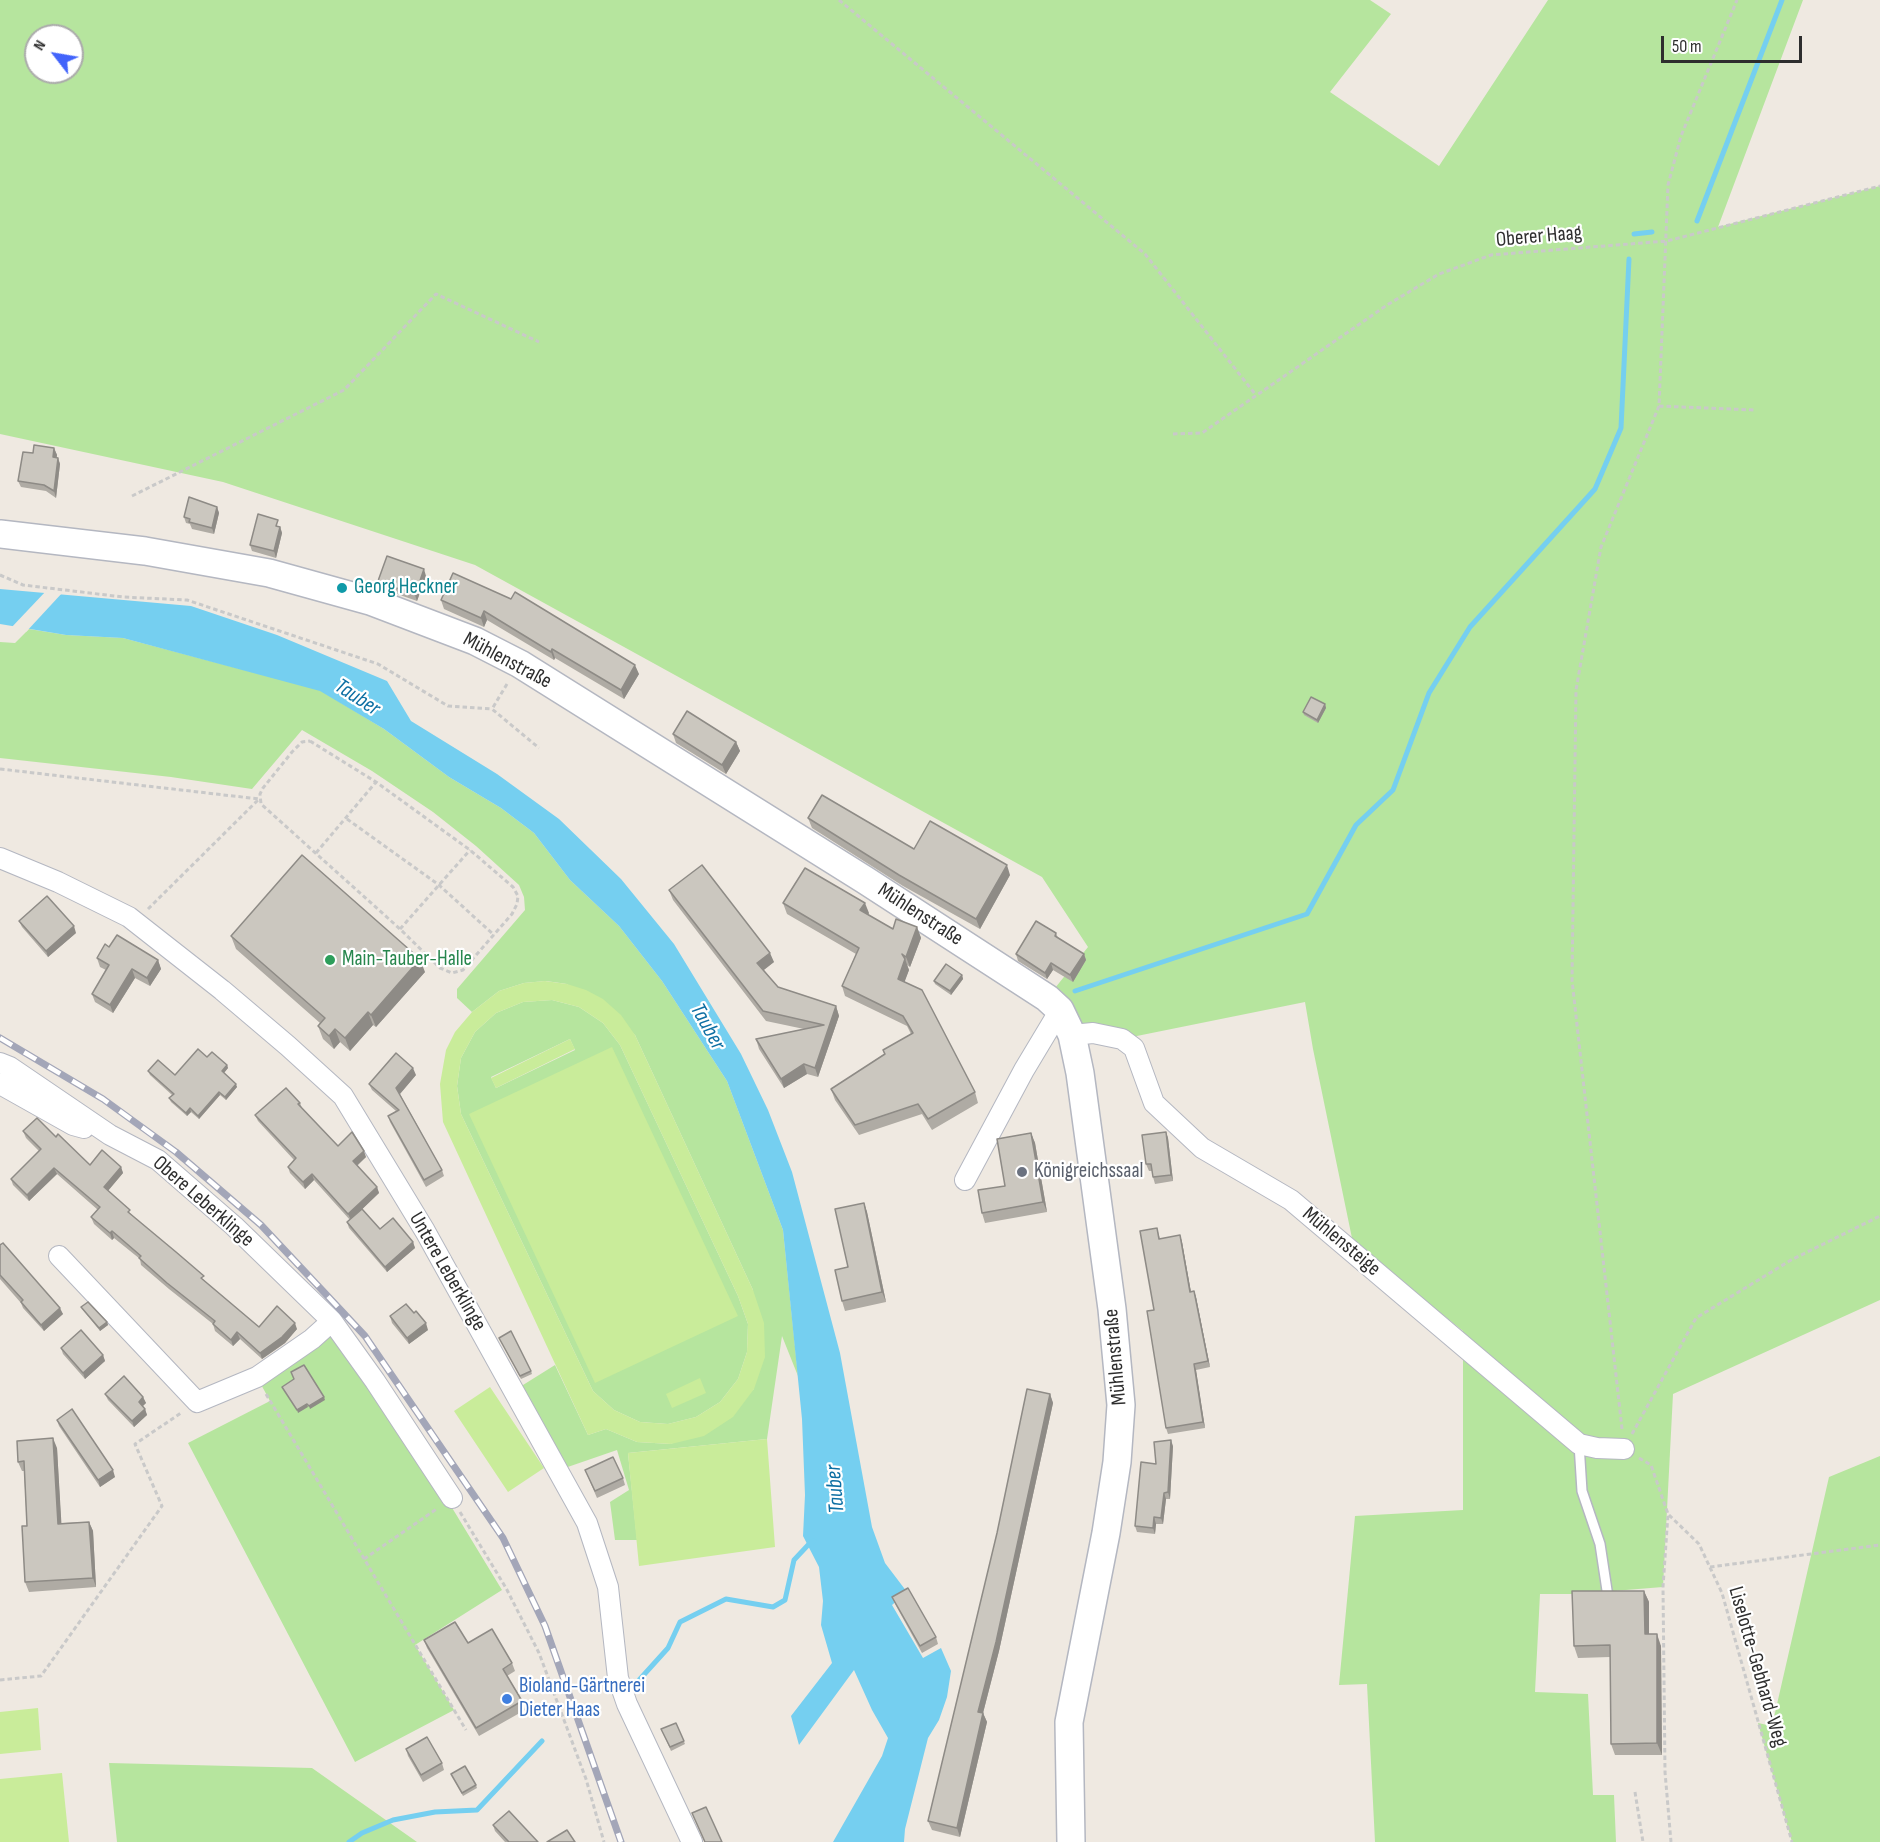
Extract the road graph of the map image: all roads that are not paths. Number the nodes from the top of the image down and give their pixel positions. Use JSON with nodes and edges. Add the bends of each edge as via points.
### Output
{"nodes":[{"id":1,"x":0,"y":534,"type":"edge"},
{"id":2,"x":0,"y":858,"type":"edge"},
{"id":3,"x":1060,"y":1010,"type":"junction"},
{"id":4,"x":1072,"y":1035,"type":"junction"},
{"id":5,"x":0,"y":1063,"type":"edge"},
{"id":6,"x":0,"y":1084,"type":"edge"},
{"id":7,"x":110,"y":1135,"type":"junction"},
{"id":8,"x":965,"y":1180,"type":"dead end"},
{"id":9,"x":59,"y":1256,"type":"dead end"},
{"id":10,"x":332,"y":1321,"type":"junction"},
{"id":11,"x":1579,"y":1444,"type":"junction"},
{"id":12,"x":1624,"y":1449,"type":"road end"},
{"id":13,"x":452,"y":1498,"type":"road end"},
{"id":14,"x":1608,"y":1597,"type":"edge"},
{"id":15,"x":693,"y":1842,"type":"edge"},
{"id":16,"x":1071,"y":1842,"type":"edge"}],
"edges":[{"from":1,"to":3,"type":"main road","name":"Mühlenstraße","via":[[146,551],[269,573],[370,601],[475,641],[520,663],[865,880]]},
{"from":2,"to":15,"type":"street","name":"Untere Leberklinge","via":[[58,882],[135,922],[200,971],[343,1096],[425,1231],[587,1523],[608,1587],[618,1678]]},
{"from":3,"to":4,"type":"main road","name":"Mühlenstraße"},
{"from":3,"to":8,"type":"street"},
{"from":4,"to":11,"type":"street","name":"Mühlensteige","via":[[1093,1033],[1122,1039],[1134,1048],[1154,1103],[1202,1148],[1291,1200]]},
{"from":4,"to":16,"type":"main road","name":"Mühlenstraße","via":[[1113,1309],[1121,1405],[1120,1444],[1106,1533],[1069,1722]]},
{"from":5,"to":7,"type":"street","name":"Obere Leberklinge"},
{"from":6,"to":7,"type":"street","via":[[73,1125]]},
{"from":7,"to":10,"type":"street","name":"Obere Leberklinge","via":[[158,1160],[234,1226]]},
{"from":9,"to":10,"type":"street","via":[[197,1402],[257,1377]]},
{"from":10,"to":13,"type":"street","name":"Obere Leberklinge"},
{"from":11,"to":12,"type":"street"},
{"from":11,"to":14,"type":"lane","via":[[1582,1491],[1600,1544]]}]}
